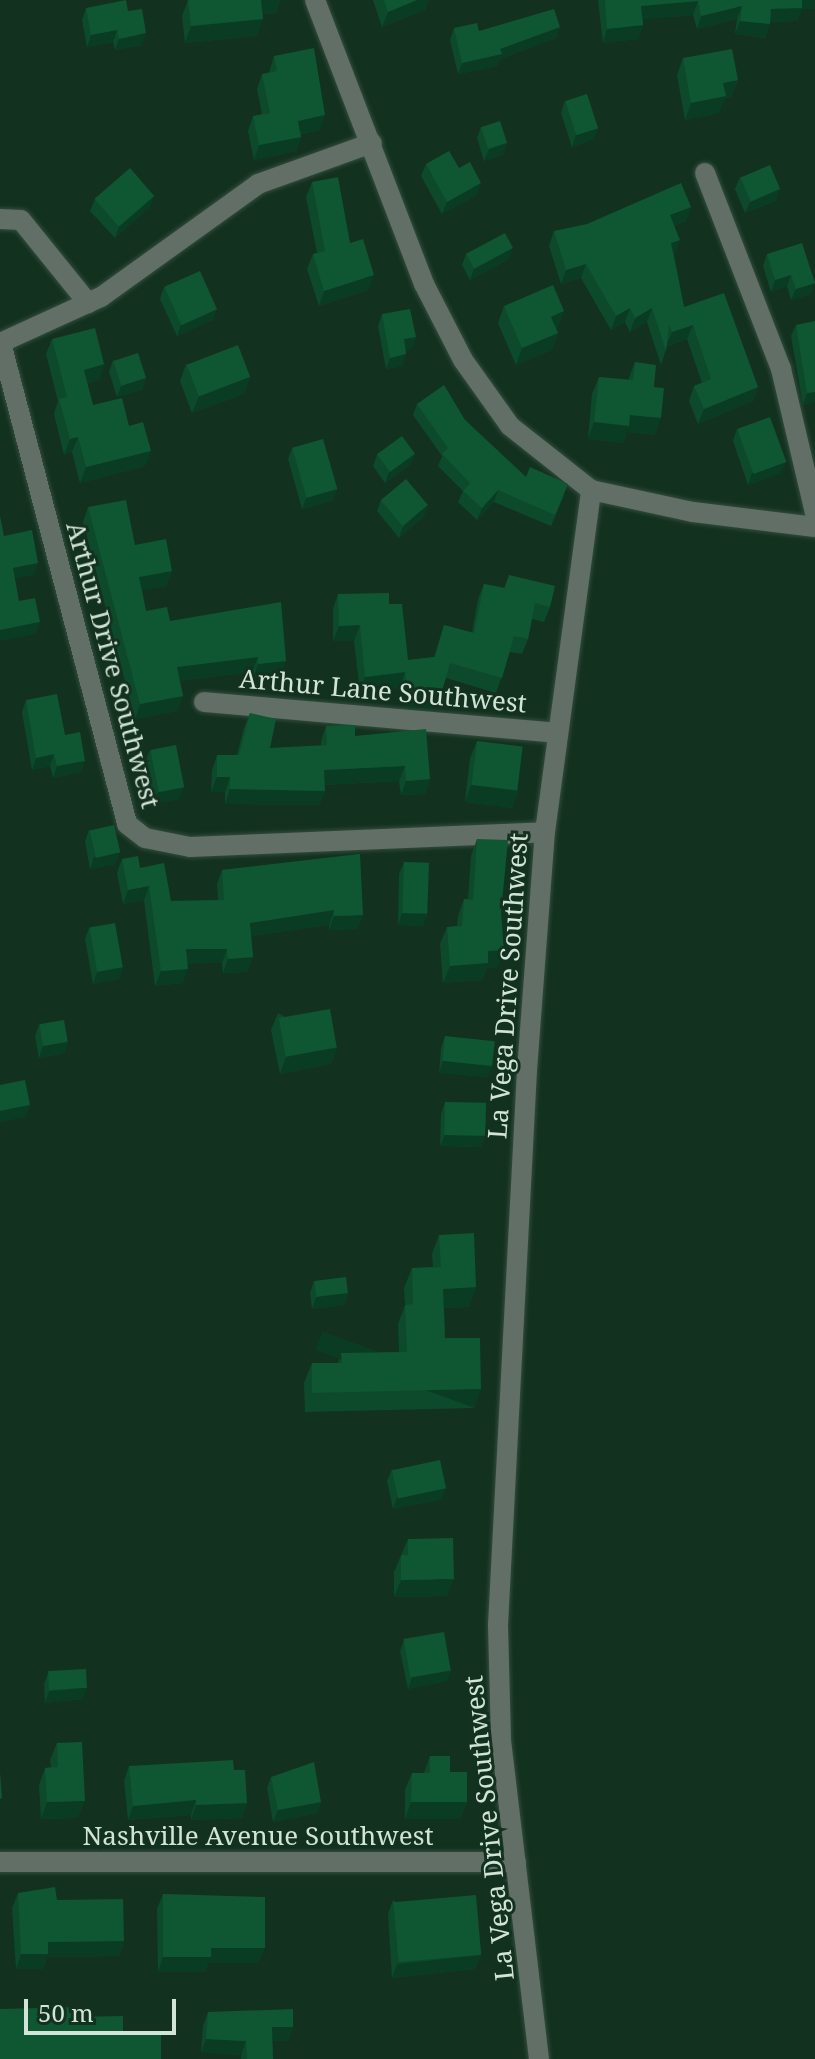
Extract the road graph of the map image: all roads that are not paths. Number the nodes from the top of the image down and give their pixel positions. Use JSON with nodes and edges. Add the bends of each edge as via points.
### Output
{"nodes":[{"id":1,"x":315,"y":0,"type":"edge"},
{"id":2,"x":372,"y":143,"type":"junction"},
{"id":3,"x":705,"y":173,"type":"dead end"},
{"id":4,"x":0,"y":219,"type":"edge"},
{"id":5,"x":88,"y":303,"type":"junction"},
{"id":6,"x":0,"y":343,"type":"edge"},
{"id":7,"x":591,"y":490,"type":"junction"},
{"id":8,"x":815,"y":513,"type":"edge"},
{"id":9,"x":815,"y":527,"type":"edge"},
{"id":10,"x":204,"y":702,"type":"dead end"},
{"id":11,"x":558,"y":733,"type":"junction"},
{"id":12,"x":545,"y":832,"type":"junction"},
{"id":13,"x":0,"y":1862,"type":"edge"},
{"id":14,"x":516,"y":1862,"type":"junction"},
{"id":15,"x":539,"y":2059,"type":"edge"}],
"edges":[{"from":1,"to":2,"type":"street"},
{"from":2,"to":5,"type":"street","via":[[258,184],[210,223]]},
{"from":2,"to":7,"type":"street","via":[[418,271],[463,360],[510,426]]},
{"from":3,"to":8,"type":"street","via":[[781,369]]},
{"from":4,"to":5,"type":"street","via":[[21,220]]},
{"from":5,"to":6,"type":"street"},
{"from":6,"to":12,"type":"street","name":"Arthur Drive Southwest","via":[[127,824],[145,838],[190,847]]},
{"from":7,"to":9,"type":"street","via":[[693,512]]},
{"from":7,"to":11,"type":"street","name":"La Vega Drive Southwest"},
{"from":10,"to":11,"type":"street","name":"Arthur Lane Southwest"},
{"from":11,"to":12,"type":"street","name":"La Vega Drive Southwest"},
{"from":12,"to":14,"type":"street","name":"La Vega Drive Southwest","via":[[498,1625],[501,1740]]},
{"from":13,"to":14,"type":"street","name":"Nashville Avenue Southwest"},
{"from":14,"to":15,"type":"street","name":"La Vega Drive Southwest"}]}
